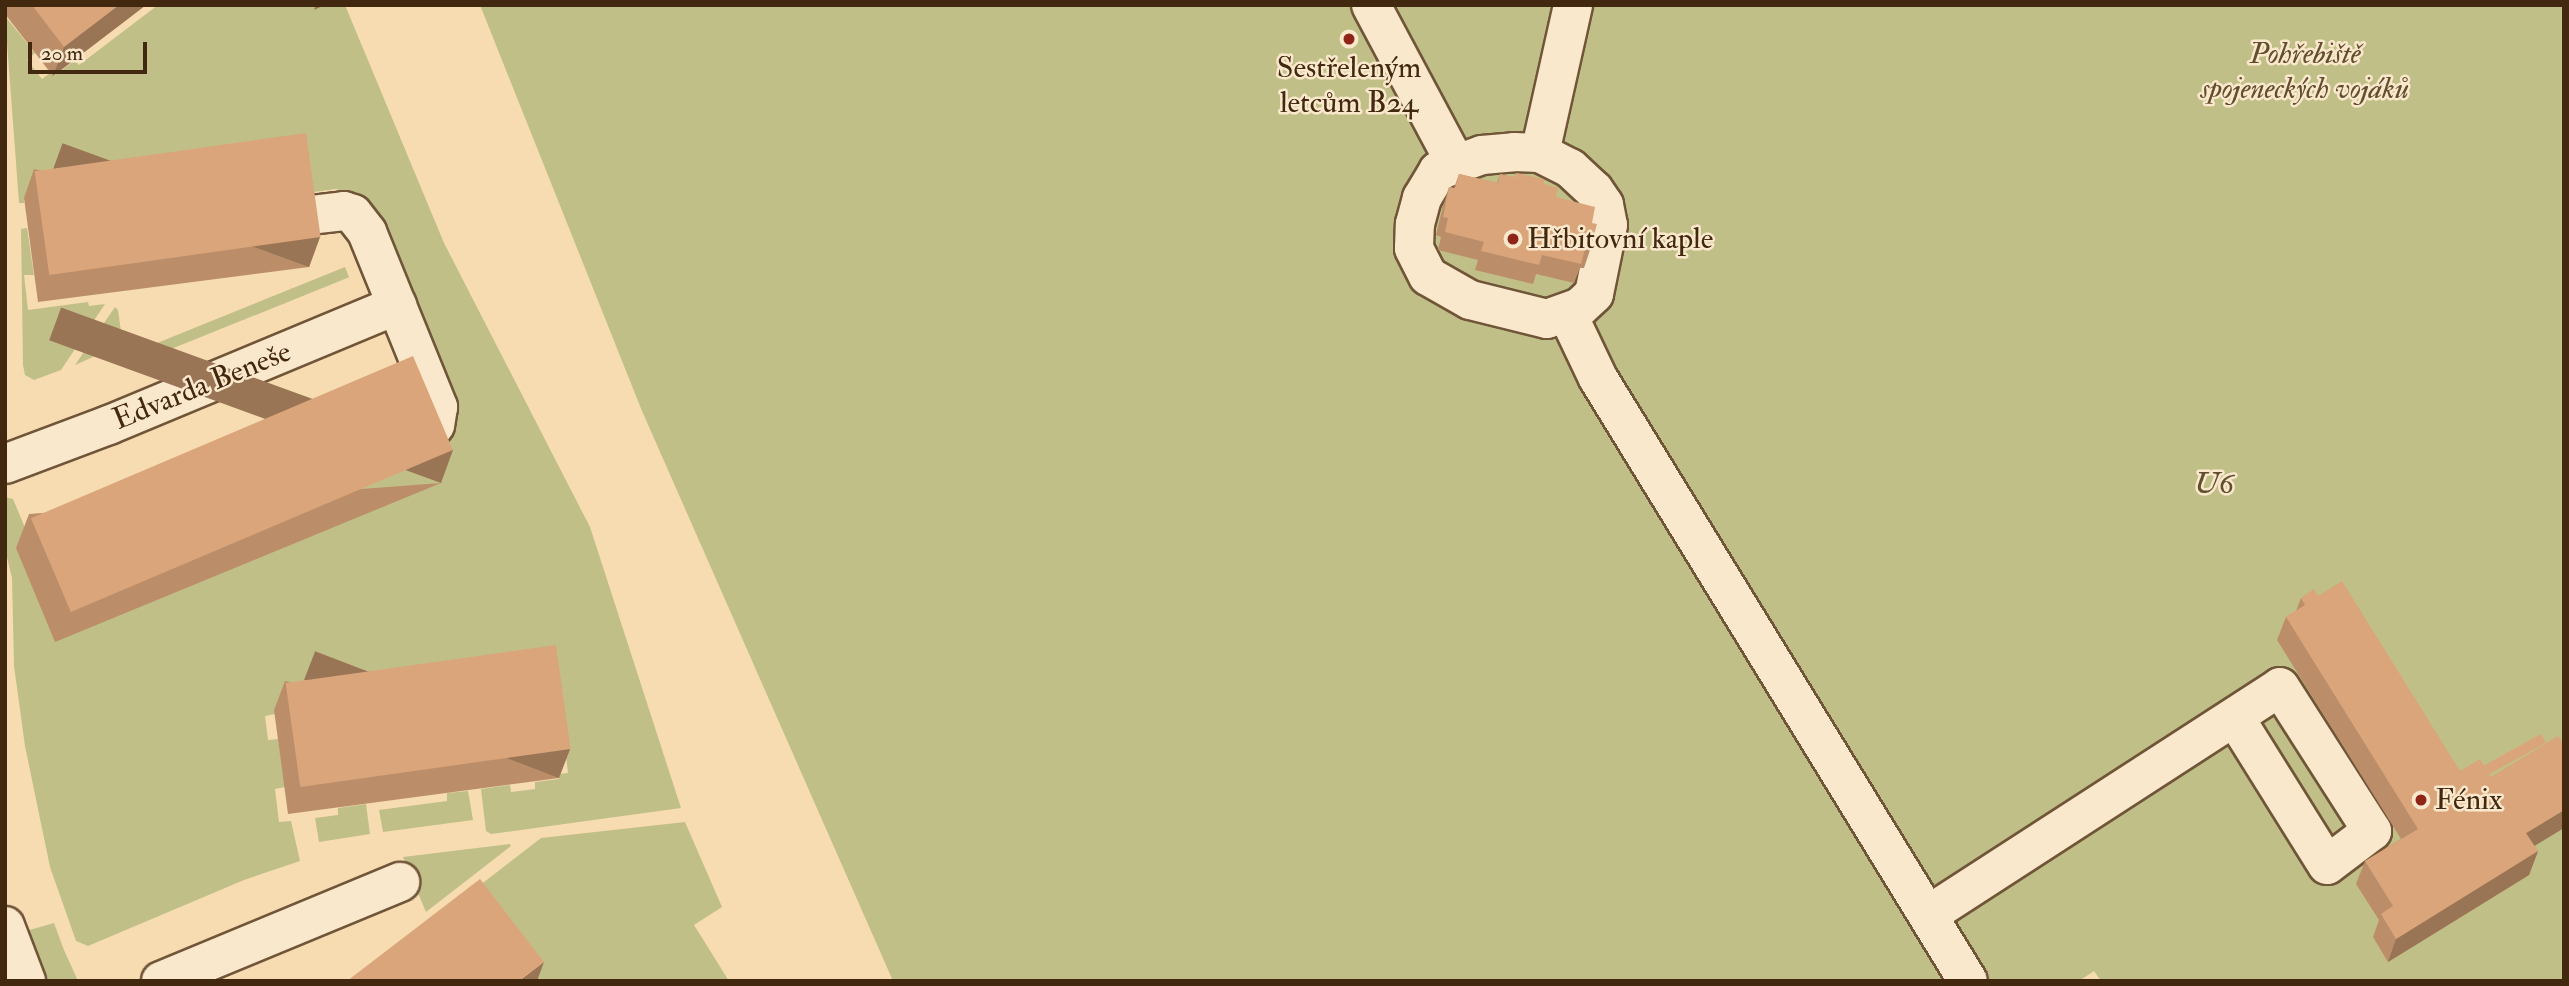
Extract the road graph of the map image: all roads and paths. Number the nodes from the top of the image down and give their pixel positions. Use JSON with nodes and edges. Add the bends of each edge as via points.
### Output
{"nodes":[{"id":1,"x":1371,"y":5,"type":"edge"},
{"id":2,"x":1573,"y":5,"type":"edge"},
{"id":3,"x":1540,"y":153,"type":"junction"},
{"id":4,"x":1456,"y":163,"type":"junction"},
{"id":5,"x":302,"y":216,"type":"edge"},
{"id":6,"x":397,"y":305,"type":"junction"},
{"id":7,"x":1567,"y":313,"type":"junction"},
{"id":8,"x":423,"y":440,"type":"edge"},
{"id":9,"x":5,"y":464,"type":"edge"},
{"id":10,"x":2235,"y":718,"type":"dead end"},
{"id":11,"x":400,"y":882,"type":"dead end"},
{"id":12,"x":1928,"y":915,"type":"junction"},
{"id":13,"x":5,"y":926,"type":"edge"},
{"id":14,"x":26,"y":981,"type":"edge"},
{"id":15,"x":161,"y":981,"type":"edge"},
{"id":16,"x":1968,"y":981,"type":"edge"}],
"edges":[{"from":1,"to":4,"type":"street"},
{"from":2,"to":3,"type":"street"},
{"from":3,"to":4,"type":"street","via":[[1482,155]]},
{"from":3,"to":7,"type":"street","via":[[1570,168],[1594,190],[1604,205],[1608,225],[1594,294]]},
{"from":4,"to":7,"type":"street","via":[[1438,171],[1422,198],[1415,224],[1414,248],[1427,276],[1470,300],[1547,319]]},
{"from":5,"to":6,"type":"street","via":[[353,214],[367,232]]},
{"from":6,"to":8,"type":"street","via":[[438,407],[435,425]]},
{"from":6,"to":9,"type":"street","name":"Edvarda Beneše"},
{"from":7,"to":12,"type":"street","via":[[1598,378]]},
{"from":10,"to":12,"type":"street"},
{"from":11,"to":15,"type":"street"},
{"from":12,"to":16,"type":"street"},
{"from":13,"to":14,"type":"street"}]}
